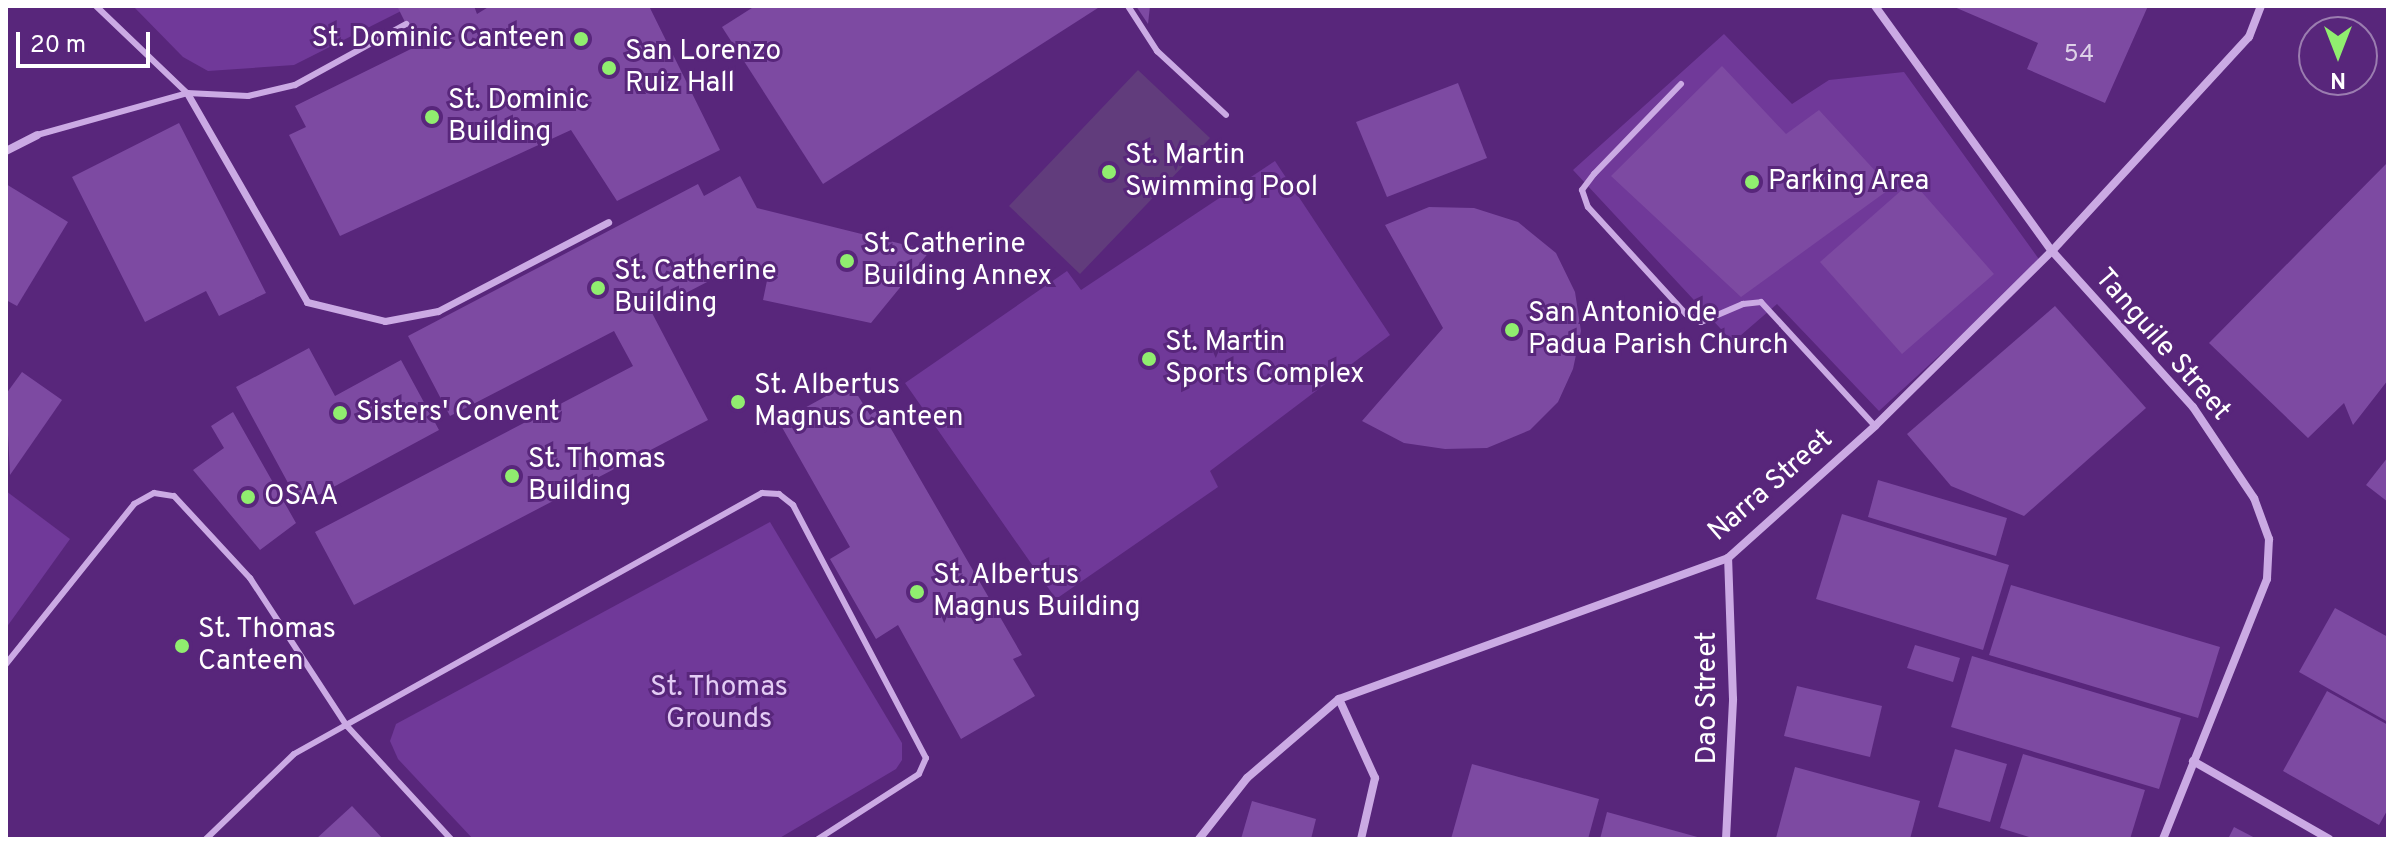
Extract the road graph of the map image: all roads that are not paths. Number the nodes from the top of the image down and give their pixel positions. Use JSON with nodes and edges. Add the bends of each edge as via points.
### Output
{"nodes":[{"id":1,"x":96,"y":6,"type":"edge"},
{"id":2,"x":1128,"y":6,"type":"edge"},
{"id":3,"x":1875,"y":6,"type":"edge"},
{"id":4,"x":2261,"y":6,"type":"edge"},
{"id":5,"x":406,"y":24,"type":"dead end"},
{"id":6,"x":1681,"y":84,"type":"dead end"},
{"id":7,"x":187,"y":93,"type":"junction"},
{"id":8,"x":1226,"y":115,"type":"dead end"},
{"id":9,"x":37,"y":135,"type":"joint"},
{"id":10,"x":6,"y":151,"type":"edge"},
{"id":11,"x":608,"y":222,"type":"dead end"},
{"id":12,"x":2052,"y":251,"type":"junction"},
{"id":13,"x":1875,"y":426,"type":"junction"},
{"id":14,"x":1728,"y":558,"type":"junction"},
{"id":15,"x":6,"y":664,"type":"edge"},
{"id":16,"x":1339,"y":699,"type":"junction"},
{"id":17,"x":347,"y":726,"type":"junction"},
{"id":18,"x":2193,"y":761,"type":"junction"},
{"id":19,"x":206,"y":839,"type":"edge"},
{"id":20,"x":451,"y":839,"type":"edge"},
{"id":21,"x":818,"y":839,"type":"edge"},
{"id":22,"x":1199,"y":839,"type":"edge"},
{"id":23,"x":1361,"y":839,"type":"edge"},
{"id":24,"x":1726,"y":839,"type":"edge"},
{"id":25,"x":2163,"y":839,"type":"edge"},
{"id":26,"x":2329,"y":839,"type":"edge"}],
"edges":[{"from":1,"to":7,"type":"lane"},
{"from":2,"to":8,"type":"lane","via":[[1157,51]]},
{"from":3,"to":12,"type":"street","name":"Tanguile Street"},
{"from":4,"to":12,"type":"street","name":"Narra Street","via":[[2249,37]]},
{"from":5,"to":7,"type":"lane","via":[[295,85],[248,96]]},
{"from":6,"to":13,"type":"lane","via":[[1594,174],[1582,190],[1588,207],[1686,314],[1701,322],[1761,302]]},
{"from":7,"to":9,"type":"lane"},
{"from":7,"to":11,"type":"street","via":[[307,302],[385,321],[438,311]]},
{"from":9,"to":10,"type":"street"},
{"from":12,"to":13,"type":"street","name":"Narra Street"},
{"from":12,"to":18,"type":"street","name":"Tanguile Street","via":[[2193,407],[2254,498],[2269,539],[2267,579]]},
{"from":13,"to":14,"type":"street","name":"Narra Street"},
{"from":14,"to":16,"type":"street","name":"Narra Street"},
{"from":14,"to":24,"type":"street","name":"Dao Street","via":[[1733,699]]},
{"from":15,"to":17,"type":"lane","via":[[134,504],[154,493],[174,496],[250,578]]},
{"from":16,"to":22,"type":"street","name":"Narra Street","via":[[1247,778]]},
{"from":16,"to":23,"type":"street","via":[[1375,778]]},
{"from":17,"to":19,"type":"lane","via":[[294,754]]},
{"from":17,"to":20,"type":"lane"},
{"from":17,"to":21,"type":"lane","via":[[762,493],[779,494],[793,505],[926,758],[919,774]]},
{"from":18,"to":25,"type":"street","name":"Tanguile Street"},
{"from":18,"to":26,"type":"street"}]}
